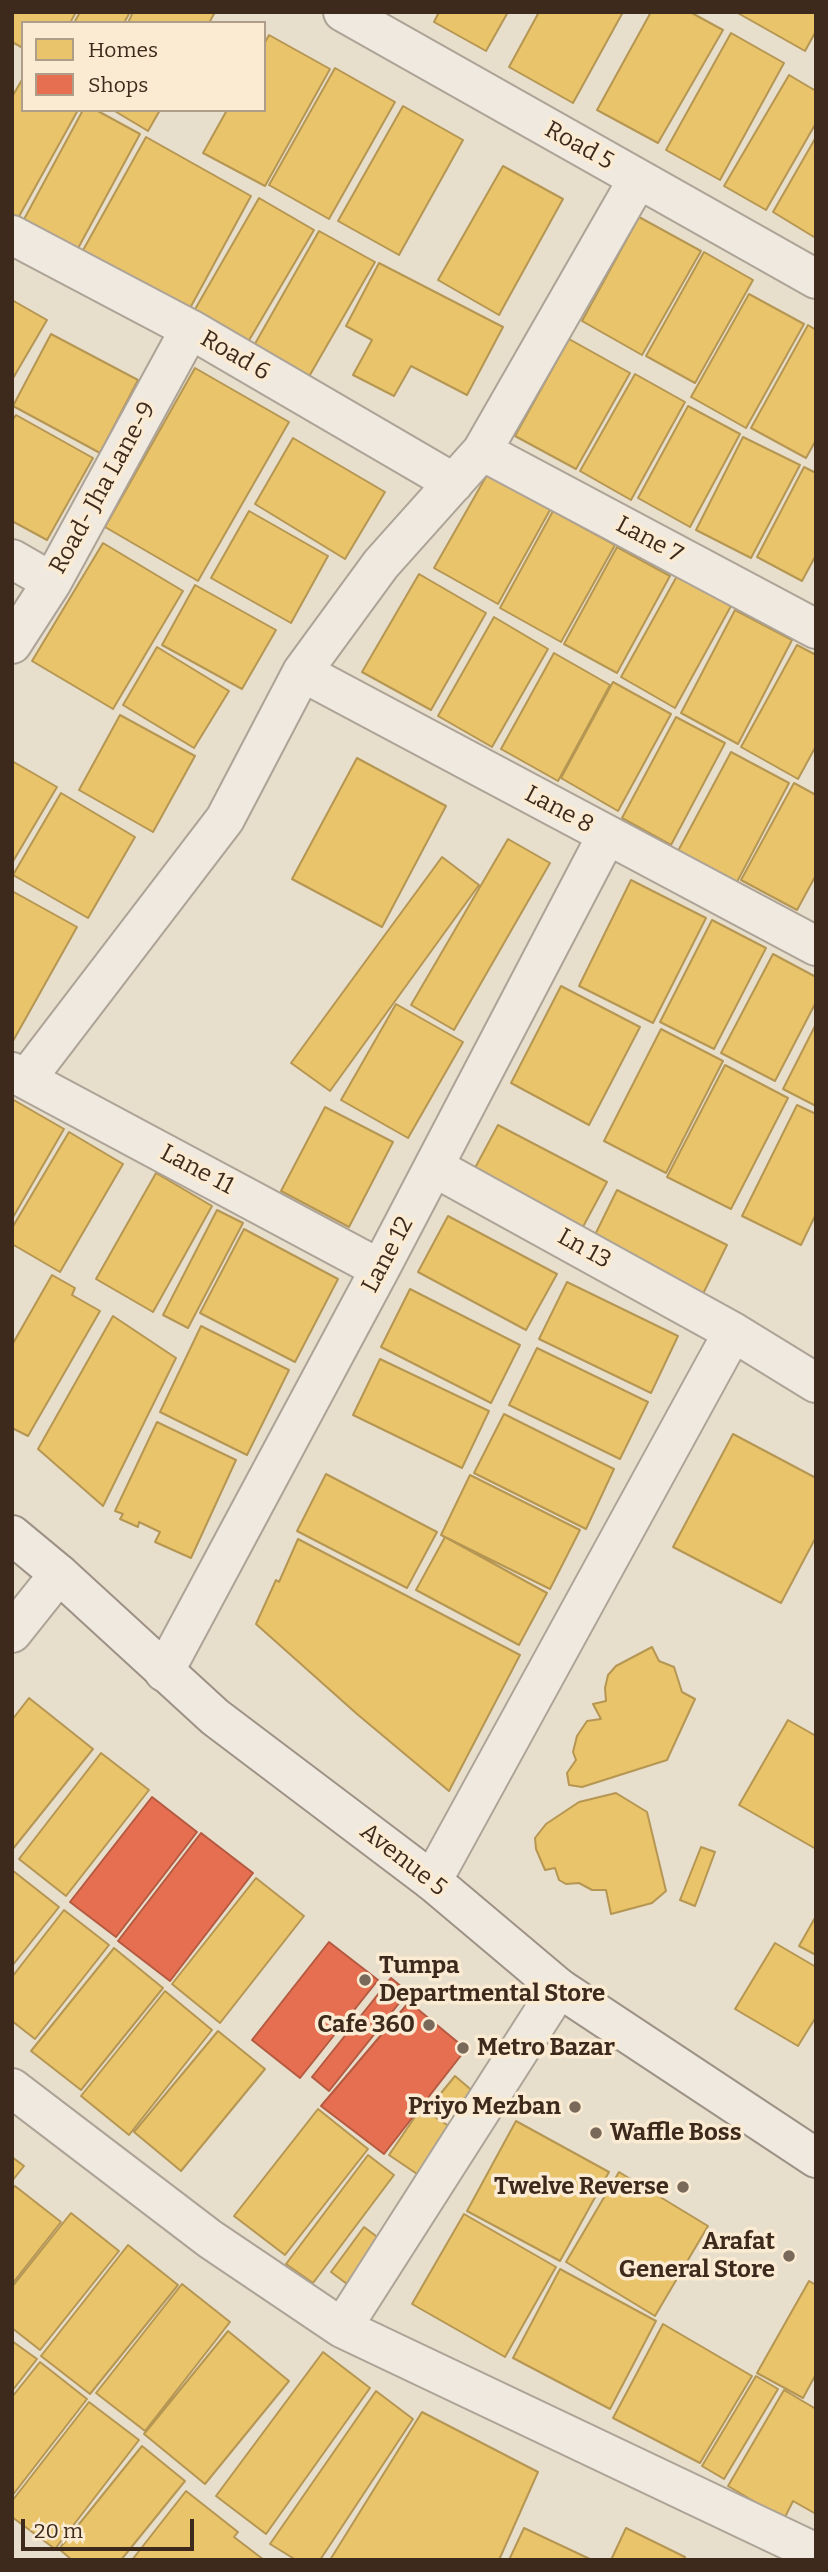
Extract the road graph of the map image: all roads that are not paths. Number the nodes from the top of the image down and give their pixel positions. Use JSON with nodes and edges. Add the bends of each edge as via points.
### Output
{"nodes":[{"id":1,"x":343,"y":12,"type":"edge"},
{"id":2,"x":638,"y":179,"type":"junction"},
{"id":3,"x":12,"y":236,"type":"edge"},
{"id":4,"x":816,"y":279,"type":"edge"},
{"id":5,"x":190,"y":329,"type":"junction"},
{"id":6,"x":482,"y":451,"type":"junction"},
{"id":7,"x":454,"y":483,"type":"junction"},
{"id":8,"x":12,"y":559,"type":"edge"},
{"id":9,"x":52,"y":582,"type":"junction"},
{"id":10,"x":816,"y":629,"type":"edge"},
{"id":11,"x":12,"y":644,"type":"edge"},
{"id":12,"x":302,"y":673,"type":"junction"},
{"id":13,"x":607,"y":835,"type":"junction"},
{"id":14,"x":816,"y":946,"type":"edge"},
{"id":15,"x":20,"y":1075,"type":"edge"},
{"id":16,"x":434,"y":1167,"type":"junction"},
{"id":17,"x":380,"y":1269,"type":"junction"},
{"id":18,"x":733,"y":1332,"type":"junction"},
{"id":19,"x":816,"y":1383,"type":"edge"},
{"id":20,"x":12,"y":1535,"type":"edge"},
{"id":21,"x":59,"y":1574,"type":"junction"},
{"id":22,"x":12,"y":1633,"type":"edge"},
{"id":23,"x":164,"y":1672,"type":"junction"},
{"id":24,"x":432,"y":1881,"type":"junction"},
{"id":25,"x":559,"y":1988,"type":"junction"},
{"id":26,"x":12,"y":2088,"type":"edge"},
{"id":27,"x":816,"y":2158,"type":"edge"},
{"id":28,"x":342,"y":2328,"type":"junction"},
{"id":29,"x":816,"y":2553,"type":"edge"}],
"edges":[{"from":1,"to":2,"type":"street","name":"Road 5"},
{"from":2,"to":4,"type":"street","name":"Road 5"},
{"from":2,"to":6,"type":"street"},
{"from":3,"to":5,"type":"street","name":"Road 6"},
{"from":5,"to":7,"type":"street","name":"Road 6"},
{"from":5,"to":9,"type":"street","name":"Road- Jha Lane-9"},
{"from":6,"to":7,"type":"street"},
{"from":6,"to":10,"type":"street","name":"Lane 7"},
{"from":7,"to":12,"type":"street","via":[[381,564]]},
{"from":8,"to":9,"type":"street"},
{"from":9,"to":11,"type":"street","name":"Road- Jha Lane-9"},
{"from":12,"to":13,"type":"street","name":"Lane 8"},
{"from":12,"to":15,"type":"street","via":[[225,819]]},
{"from":13,"to":14,"type":"street","name":"Lane 8"},
{"from":13,"to":16,"type":"street","name":"Lane 12"},
{"from":15,"to":17,"type":"street","name":"Lane 11"},
{"from":16,"to":17,"type":"street","name":"Lane 12"},
{"from":16,"to":18,"type":"street","name":"Ln 13"},
{"from":17,"to":23,"type":"street","name":"Lane 12"},
{"from":18,"to":19,"type":"street","name":"Ln 13"},
{"from":18,"to":24,"type":"street"},
{"from":20,"to":21,"type":"street","name":"Avenue 5"},
{"from":21,"to":22,"type":"street"},
{"from":21,"to":23,"type":"street","name":"Avenue 5"},
{"from":23,"to":24,"type":"street","name":"Avenue 5","via":[[215,1717]]},
{"from":24,"to":25,"type":"street","name":"Avenue 5"},
{"from":25,"to":27,"type":"street","name":"Avenue 5"},
{"from":25,"to":28,"type":"street"},
{"from":26,"to":28,"type":"street","via":[[210,2239]]},
{"from":28,"to":29,"type":"street"}]}
